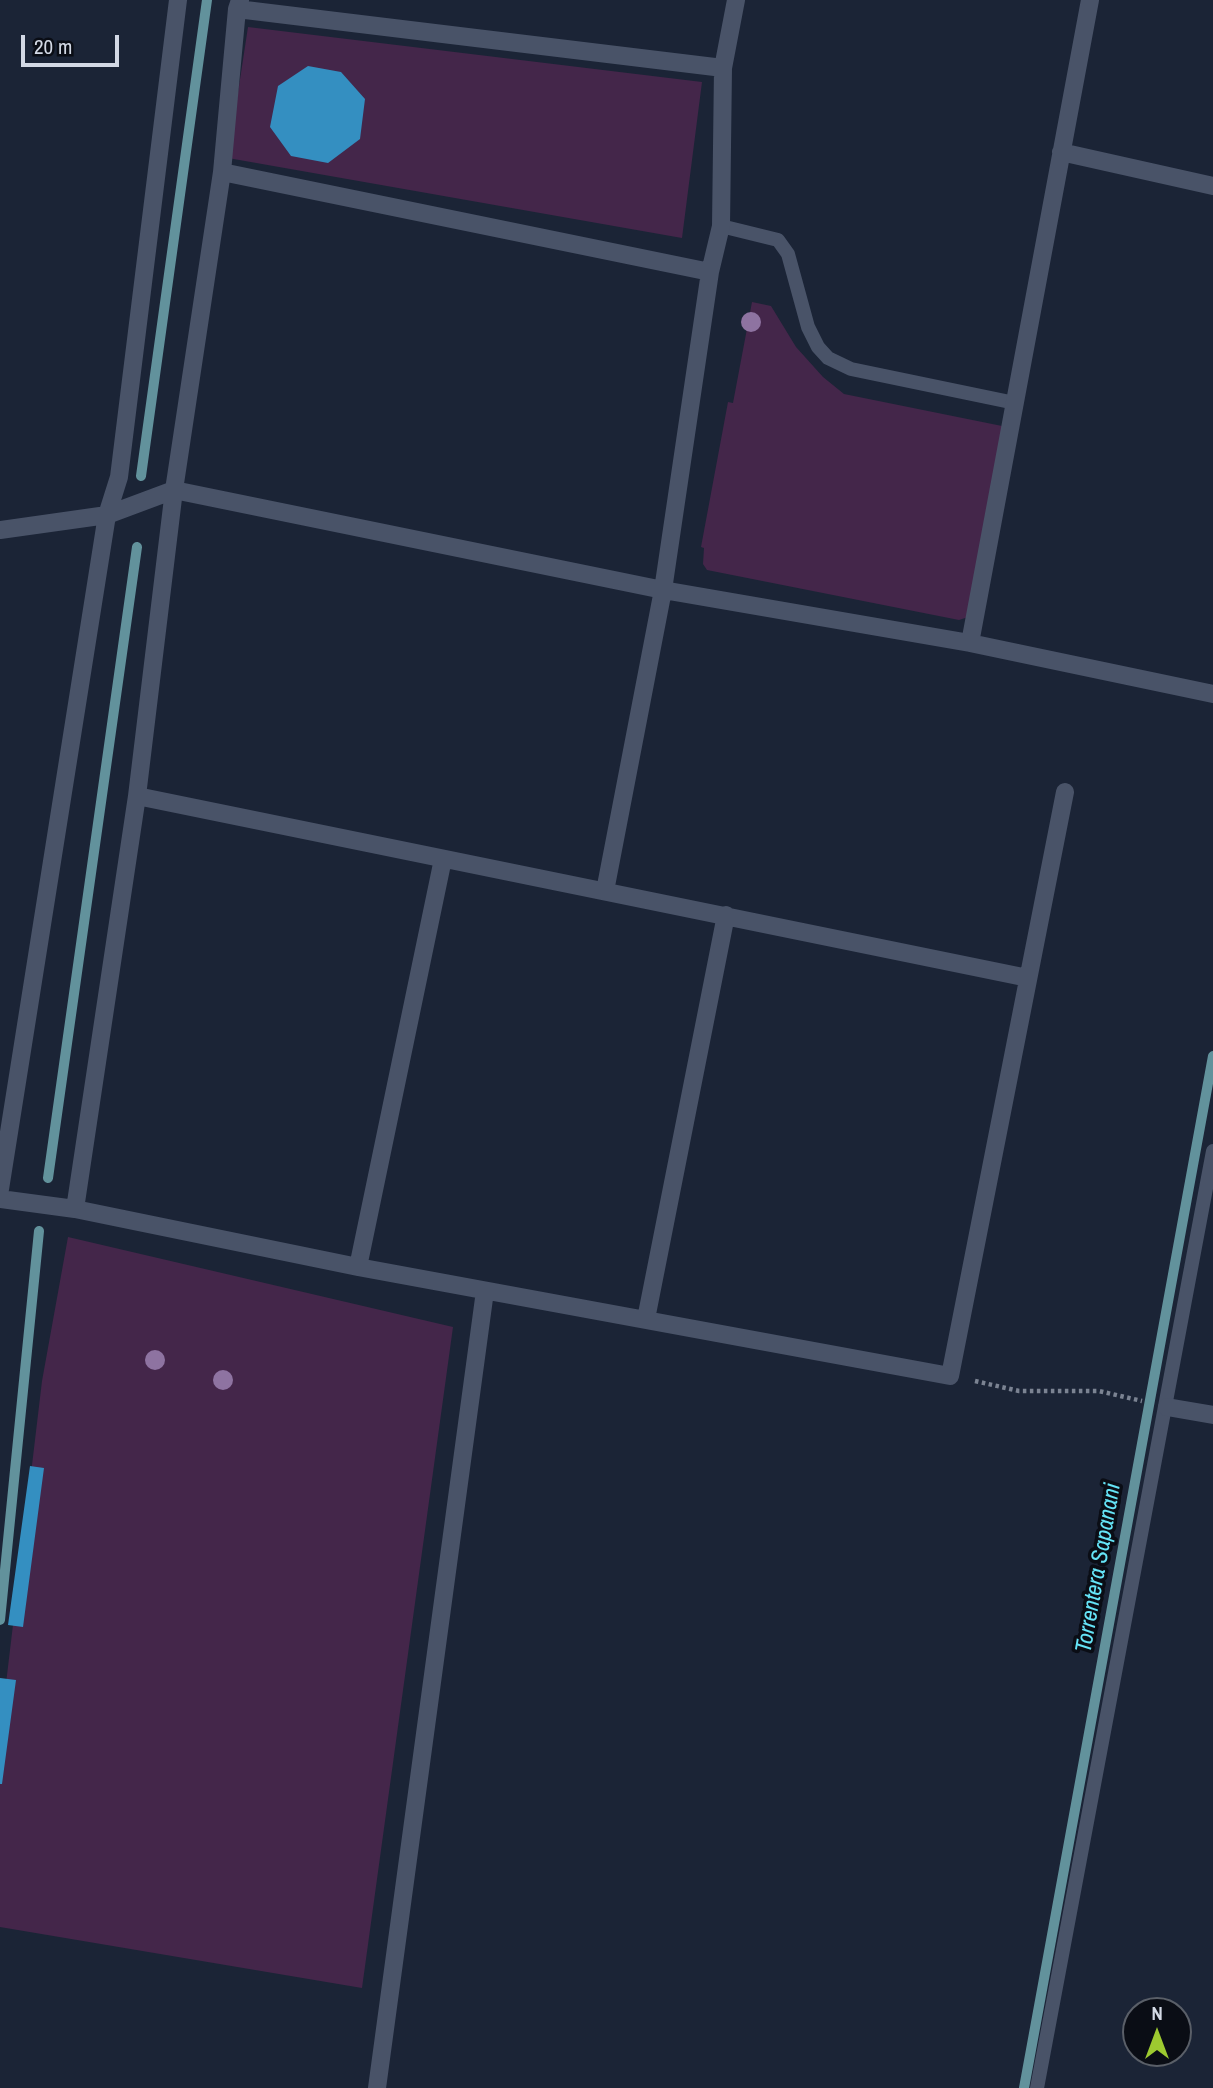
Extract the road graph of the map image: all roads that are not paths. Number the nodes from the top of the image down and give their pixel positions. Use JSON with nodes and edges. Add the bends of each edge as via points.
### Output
{"nodes":[{"id":1,"x":177,"y":0,"type":"edge"},
{"id":2,"x":736,"y":0,"type":"edge"},
{"id":3,"x":1090,"y":0,"type":"edge"},
{"id":4,"x":238,"y":4,"type":"edge"},
{"id":5,"x":723,"y":68,"type":"junction"},
{"id":6,"x":1061,"y":152,"type":"junction"},
{"id":7,"x":222,"y":172,"type":"junction"},
{"id":8,"x":1213,"y":186,"type":"edge"},
{"id":9,"x":720,"y":226,"type":"junction"},
{"id":10,"x":710,"y":272,"type":"junction"},
{"id":11,"x":1015,"y":403,"type":"junction"},
{"id":12,"x":174,"y":490,"type":"junction"},
{"id":13,"x":107,"y":515,"type":"junction"},
{"id":14,"x":0,"y":530,"type":"edge"},
{"id":15,"x":663,"y":590,"type":"junction"},
{"id":16,"x":970,"y":643,"type":"junction"},
{"id":17,"x":1213,"y":694,"type":"edge"},
{"id":18,"x":1065,"y":792,"type":"dead end"},
{"id":19,"x":137,"y":796,"type":"junction"},
{"id":20,"x":443,"y":859,"type":"junction"},
{"id":21,"x":605,"y":891,"type":"junction"},
{"id":22,"x":726,"y":915,"type":"junction"},
{"id":23,"x":1028,"y":978,"type":"junction"},
{"id":24,"x":1213,"y":1151,"type":"edge"},
{"id":25,"x":0,"y":1189,"type":"edge"},
{"id":26,"x":0,"y":1199,"type":"edge"},
{"id":27,"x":75,"y":1209,"type":"junction"},
{"id":28,"x":358,"y":1267,"type":"junction"},
{"id":29,"x":485,"y":1291,"type":"junction"},
{"id":30,"x":646,"y":1319,"type":"junction"},
{"id":31,"x":1167,"y":1407,"type":"junction"},
{"id":32,"x":1213,"y":1415,"type":"edge"},
{"id":33,"x":377,"y":2088,"type":"edge"},
{"id":34,"x":1037,"y":2088,"type":"edge"}],
"edges":[{"from":1,"to":13,"type":"street","via":[[119,477]]},
{"from":2,"to":5,"type":"street"},
{"from":3,"to":6,"type":"street"},
{"from":4,"to":5,"type":"street"},
{"from":4,"to":7,"type":"street"},
{"from":5,"to":9,"type":"street"},
{"from":6,"to":8,"type":"street"},
{"from":6,"to":11,"type":"street"},
{"from":7,"to":10,"type":"street"},
{"from":7,"to":12,"type":"street"},
{"from":9,"to":10,"type":"street"},
{"from":9,"to":11,"type":"lane","via":[[778,240],[788,254],[808,327],[828,358],[851,369]]},
{"from":10,"to":15,"type":"street"},
{"from":11,"to":16,"type":"street"},
{"from":12,"to":13,"type":"street"},
{"from":12,"to":15,"type":"street"},
{"from":12,"to":19,"type":"street"},
{"from":13,"to":14,"type":"street"},
{"from":13,"to":25,"type":"street"},
{"from":15,"to":16,"type":"street"},
{"from":15,"to":21,"type":"street"},
{"from":16,"to":17,"type":"street"},
{"from":18,"to":23,"type":"street"},
{"from":19,"to":20,"type":"street"},
{"from":19,"to":27,"type":"street"},
{"from":20,"to":21,"type":"street"},
{"from":20,"to":28,"type":"street"},
{"from":21,"to":22,"type":"street"},
{"from":22,"to":23,"type":"street"},
{"from":22,"to":30,"type":"street"},
{"from":23,"to":30,"type":"street","via":[[950,1376]]},
{"from":24,"to":31,"type":"lane"},
{"from":26,"to":27,"type":"street"},
{"from":27,"to":28,"type":"street"},
{"from":28,"to":29,"type":"street"},
{"from":29,"to":30,"type":"street"},
{"from":29,"to":33,"type":"street"},
{"from":31,"to":32,"type":"street"},
{"from":31,"to":34,"type":"lane"}]}
